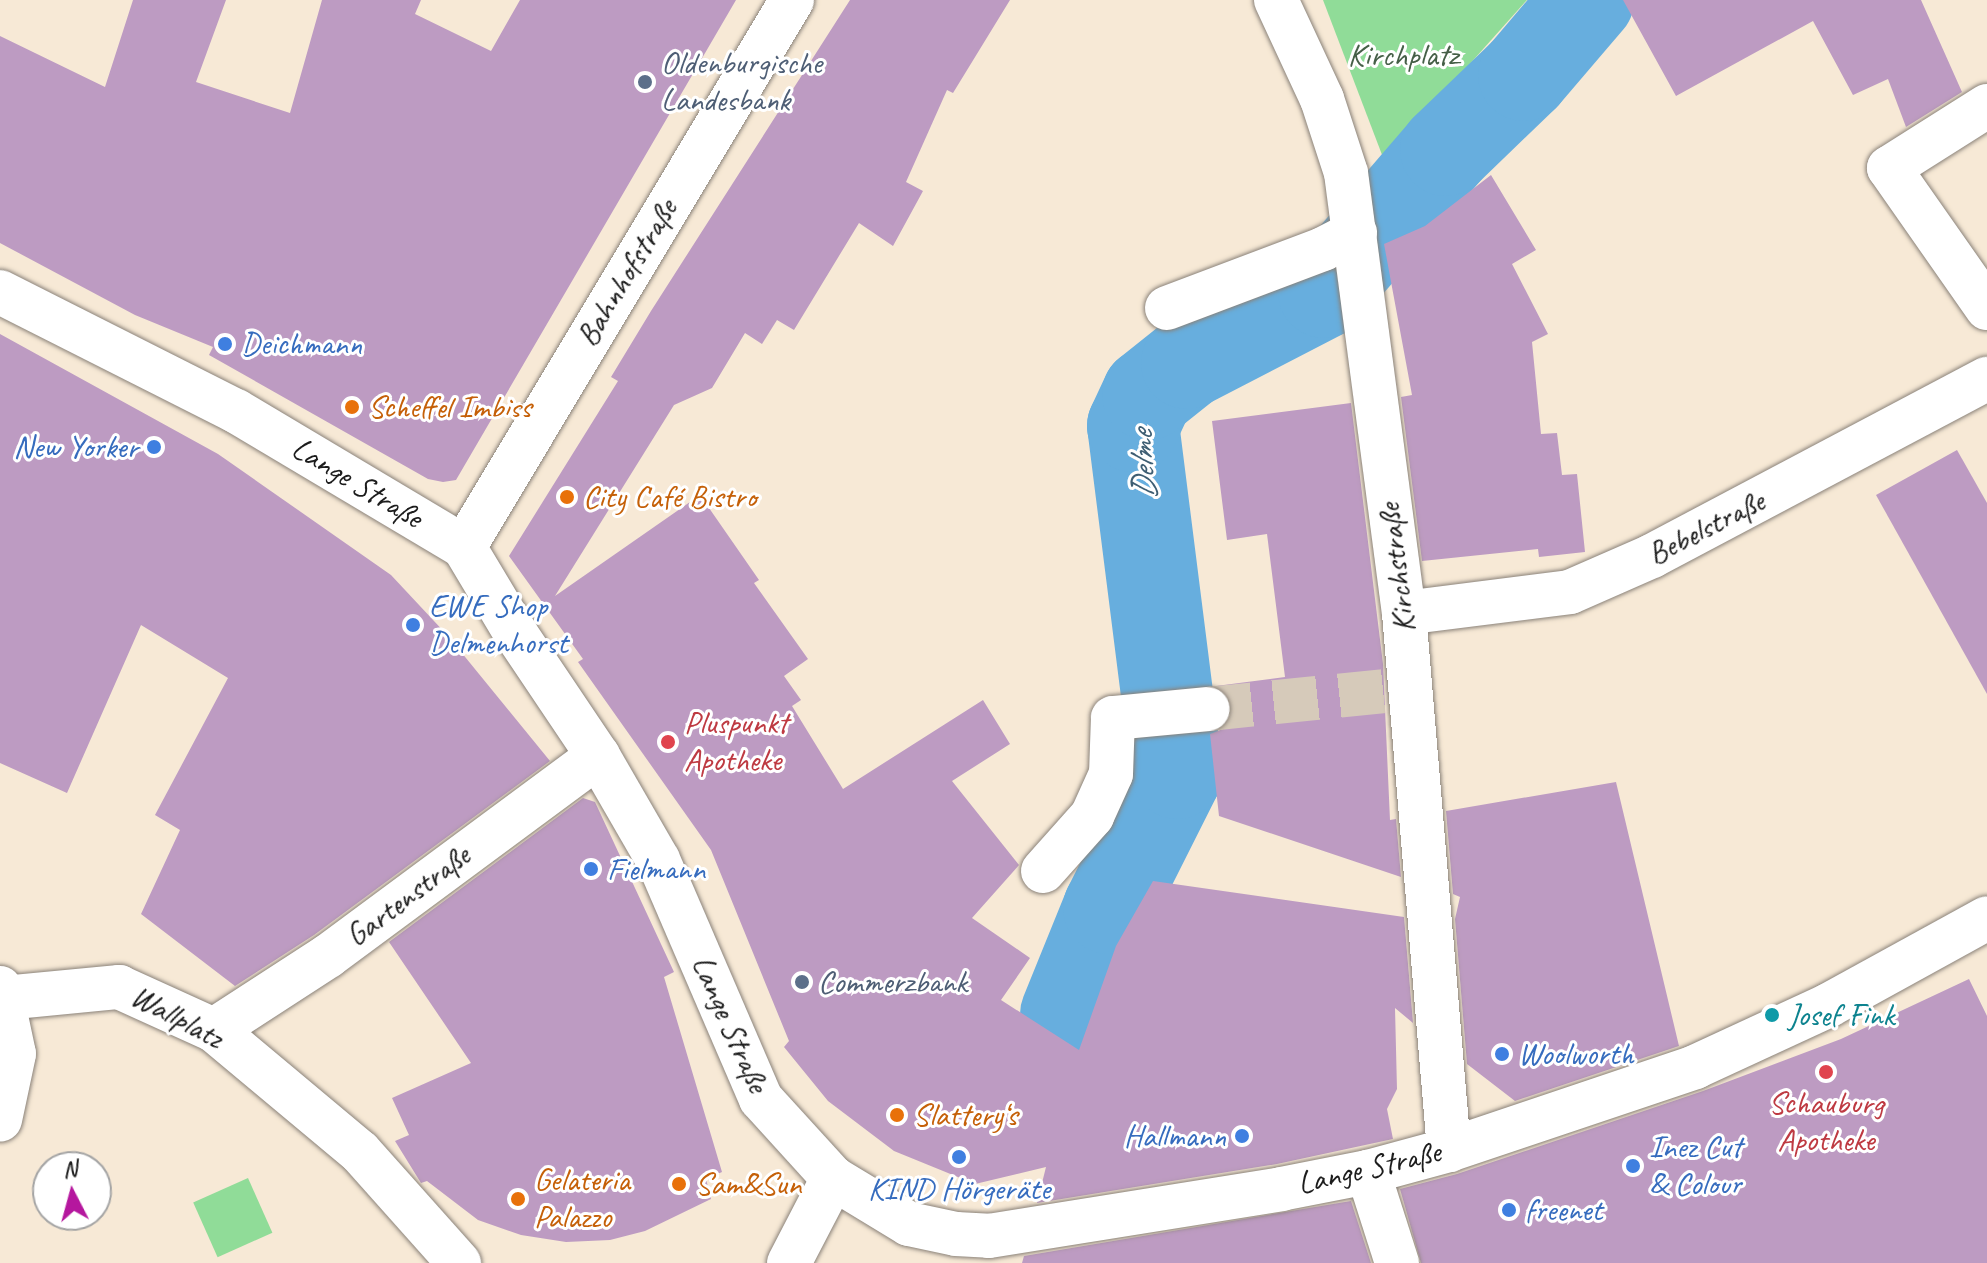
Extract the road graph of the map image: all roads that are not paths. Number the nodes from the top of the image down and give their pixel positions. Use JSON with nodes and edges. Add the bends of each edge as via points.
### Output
{"nodes":[{"id":1,"x":1276,"y":0,"type":"edge"},
{"id":2,"x":782,"y":15,"type":"edge"},
{"id":3,"x":1987,"y":106,"type":"edge"},
{"id":4,"x":1355,"y":233,"type":"junction"},
{"id":5,"x":0,"y":292,"type":"edge"},
{"id":6,"x":1167,"y":308,"type":"dead end"},
{"id":7,"x":1987,"y":308,"type":"edge"},
{"id":8,"x":1987,"y":379,"type":"edge"},
{"id":9,"x":464,"y":547,"type":"junction"},
{"id":10,"x":1404,"y":613,"type":"junction"},
{"id":11,"x":1191,"y":711,"type":"tunnel mouth"},
{"id":12,"x":598,"y":756,"type":"junction"},
{"id":13,"x":1043,"y":871,"type":"dead end"},
{"id":14,"x":1987,"y":918,"type":"edge"},
{"id":15,"x":2,"y":993,"type":"edge"},
{"id":16,"x":214,"y":1030,"type":"junction"},
{"id":17,"x":0,"y":1120,"type":"edge"},
{"id":18,"x":1449,"y":1150,"type":"junction"},
{"id":19,"x":1368,"y":1172,"type":"junction"},
{"id":20,"x":833,"y":1178,"type":"junction"},
{"id":21,"x":980,"y":1249,"type":"edge"},
{"id":22,"x":459,"y":1263,"type":"edge"},
{"id":23,"x":789,"y":1263,"type":"edge"},
{"id":24,"x":1397,"y":1263,"type":"edge"}],
"edges":[{"from":1,"to":4,"type":"street","name":"Kirchstraße","via":[[1322,99],[1346,173]]},
{"from":2,"to":9,"type":"street","name":"Bahnhofstraße"},
{"from":3,"to":7,"type":"street","via":[[1889,168]]},
{"from":4,"to":6,"type":"street"},
{"from":4,"to":10,"type":"street","name":"Kirchstraße"},
{"from":5,"to":9,"type":"street","name":"Lange Straße","via":[[236,411]]},
{"from":8,"to":10,"type":"street","name":"Bebelstraße","via":[[1652,556],[1570,592]]},
{"from":9,"to":12,"type":"street","name":"Lange Straße"},
{"from":10,"to":18,"type":"street","name":"Kirchstraße","via":[[1397,690],[1420,808]]},
{"from":11,"to":13,"type":"street","via":[[1113,718],[1111,774],[1092,816]]},
{"from":12,"to":16,"type":"street","name":"Gartenstraße","via":[[328,956]]},
{"from":12,"to":20,"type":"street","name":"Lange Straße","via":[[658,860],[761,1099]]},
{"from":14,"to":18,"type":"street","name":"Lange Straße","via":[[1829,1005],[1695,1067]]},
{"from":15,"to":16,"type":"street","name":"Wallplatz","via":[[119,987]]},
{"from":15,"to":17,"type":"street","via":[[14,1054]]},
{"from":16,"to":22,"type":"street","name":"Wallplatz","via":[[360,1152]]},
{"from":18,"to":19,"type":"street","name":"Lange Straße"},
{"from":19,"to":21,"type":"street","name":"Lange Straße","via":[[1093,1221]]},
{"from":19,"to":24,"type":"street"},
{"from":20,"to":21,"type":"street","name":"Lange Straße","via":[[909,1224],[956,1234]]},
{"from":20,"to":23,"type":"street"}]}
